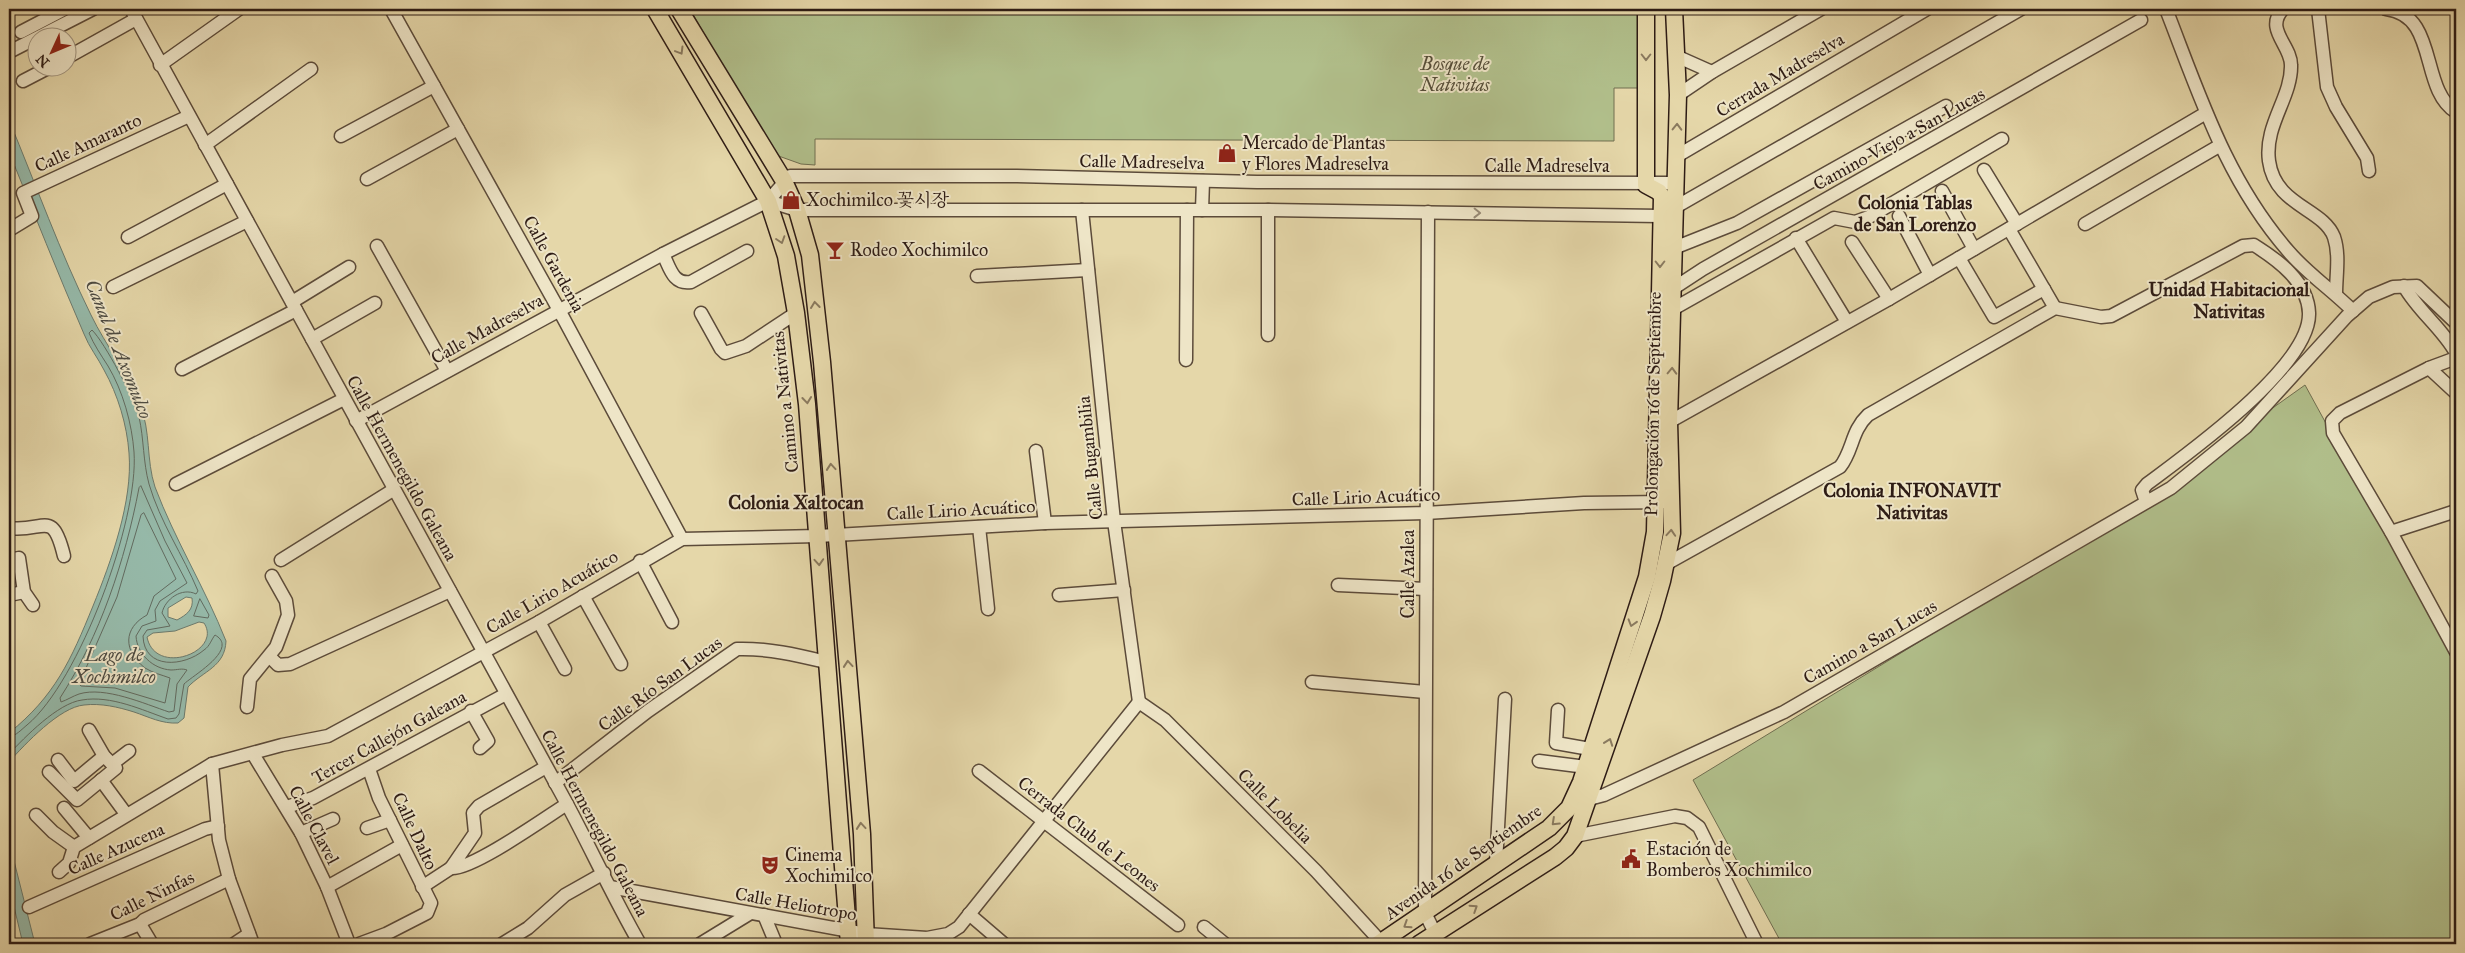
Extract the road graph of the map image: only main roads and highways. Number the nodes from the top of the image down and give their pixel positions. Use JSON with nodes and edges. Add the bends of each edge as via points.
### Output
{"nodes":[{"id":1,"x":655,"y":9,"type":"edge"},
{"id":2,"x":679,"y":9,"type":"edge"},
{"id":3,"x":1646,"y":9,"type":"edge"},
{"id":4,"x":1674,"y":9,"type":"edge"},
{"id":5,"x":1664,"y":502,"type":"junction"},
{"id":6,"x":1585,"y":786,"type":"junction"},
{"id":7,"x":849,"y":938,"type":"edge"},
{"id":8,"x":866,"y":939,"type":"edge"},
{"id":9,"x":1379,"y":943,"type":"edge"},
{"id":10,"x":1419,"y":944,"type":"edge"}],
"edges":[{"from":1,"to":7,"type":"main road","name":"Camino a Nativitas","one_way":true,"via":[[768,201],[786,256],[807,404]]},
{"from":8,"to":2,"type":"main road","one_way":true,"via":[[862,834],[810,254],[797,210],[784,181]]},
{"from":3,"to":5,"type":"main road","name":"Prolongación 16 de Septiembre","one_way":true,"via":[[1646,184],[1662,197]]},
{"from":5,"to":4,"type":"main road","name":"Prolongación 16 de Septiembre","one_way":true,"via":[[1670,422],[1677,183],[1678,95]]},
{"from":5,"to":6,"type":"main road","name":"Prolongación 16 de Septiembre","one_way":true,"via":[[1651,562],[1590,748]]},
{"from":6,"to":5,"type":"main road","name":"Prolongación 16 de Septiembre","one_way":true,"via":[[1642,646],[1666,564],[1672,533]]},
{"from":6,"to":9,"type":"main road","name":"Avenida 16 de Septiembre","one_way":true,"via":[[1549,828]]},
{"from":10,"to":6,"type":"main road","one_way":true,"via":[[1566,848],[1575,836]]}]}
